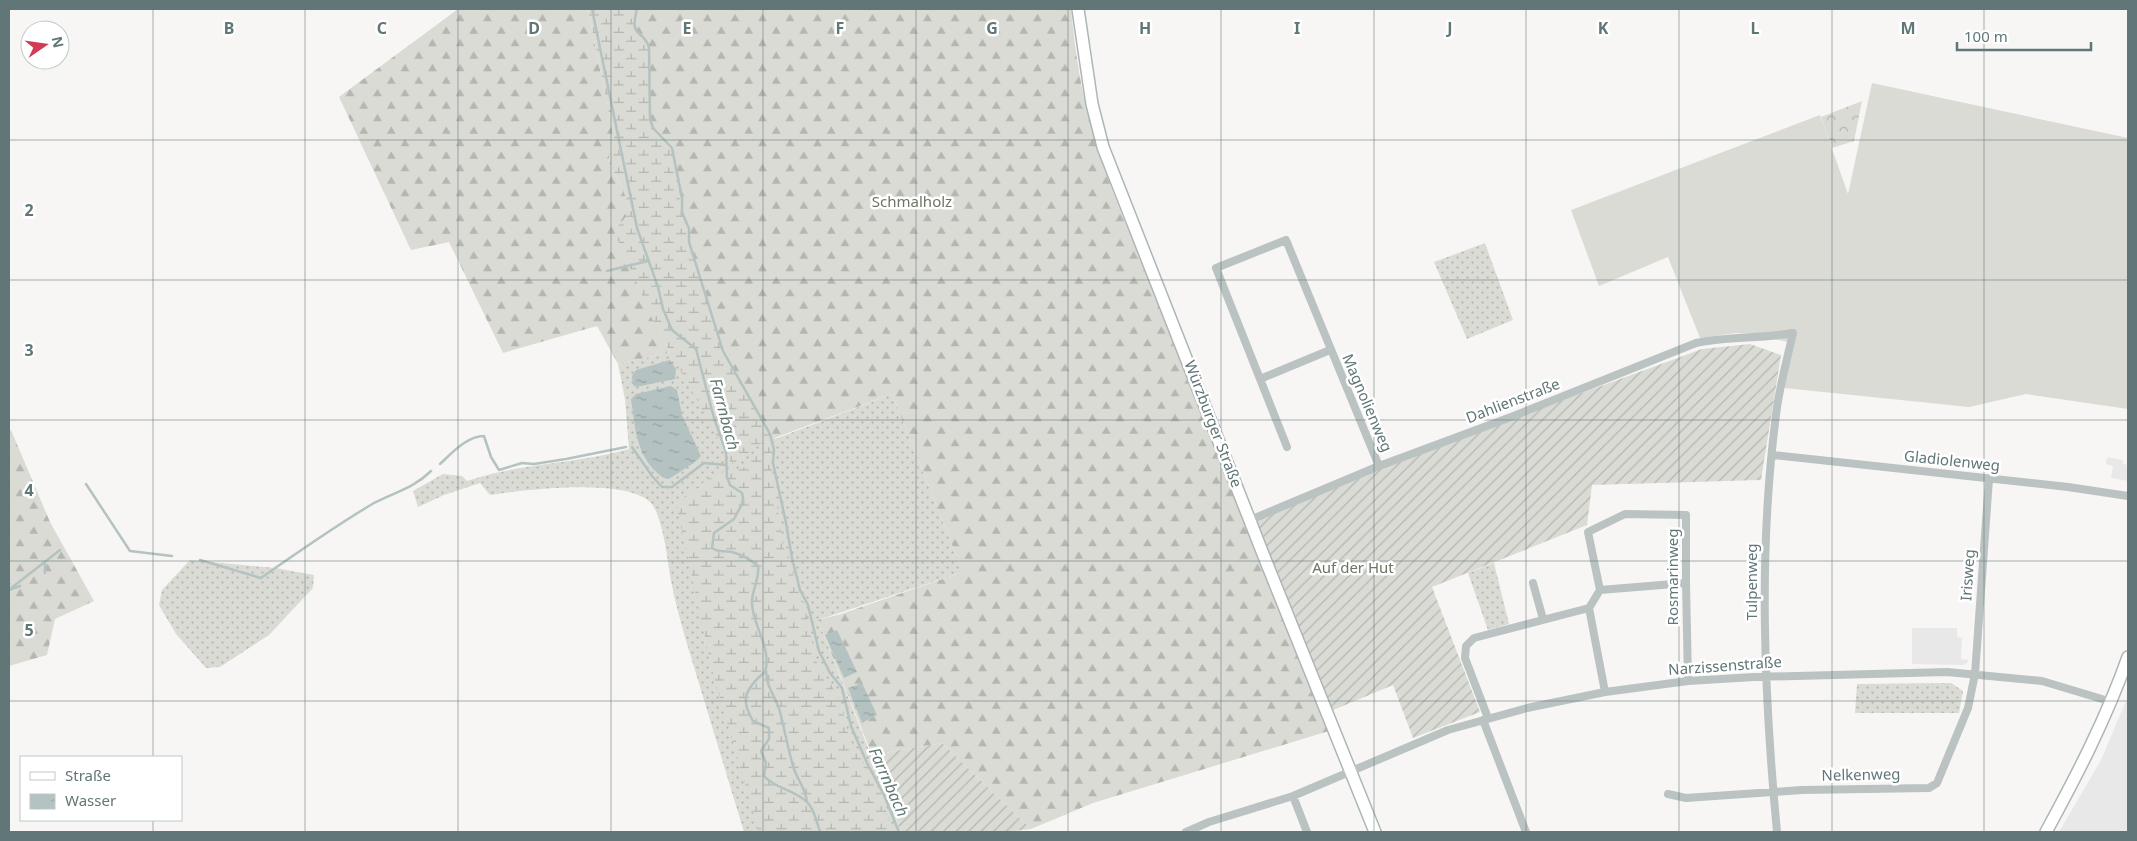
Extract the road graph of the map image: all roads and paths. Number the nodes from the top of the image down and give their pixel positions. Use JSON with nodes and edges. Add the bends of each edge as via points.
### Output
{"nodes":[{"id":1,"x":1078,"y":9,"type":"edge"},
{"id":2,"x":1793,"y":333,"type":"joint"},
{"id":3,"x":1330,"y":350,"type":"junction"},
{"id":4,"x":1260,"y":379,"type":"junction"},
{"id":5,"x":1287,"y":447,"type":"dead end"},
{"id":6,"x":1773,"y":455,"type":"junction"},
{"id":7,"x":1379,"y":466,"type":"junction"},
{"id":8,"x":1989,"y":479,"type":"junction"},
{"id":9,"x":2128,"y":496,"type":"edge"},
{"id":10,"x":1250,"y":520,"type":"junction"},
{"id":11,"x":1533,"y":582,"type":"dead end"},
{"id":12,"x":1686,"y":583,"type":"junction"},
{"id":13,"x":1600,"y":590,"type":"junction"},
{"id":14,"x":1589,"y":608,"type":"junction"},
{"id":15,"x":1543,"y":619,"type":"junction"},
{"id":16,"x":2128,"y":657,"type":"edge"},
{"id":17,"x":1975,"y":674,"type":"junction"},
{"id":18,"x":1766,"y":676,"type":"junction"},
{"id":19,"x":1688,"y":681,"type":"junction"},
{"id":20,"x":1605,"y":692,"type":"junction"},
{"id":21,"x":2112,"y":702,"type":"junction"},
{"id":22,"x":1486,"y":719,"type":"junction"},
{"id":23,"x":1350,"y":771,"type":"junction"},
{"id":24,"x":1773,"y":792,"type":"junction"},
{"id":25,"x":1668,"y":794,"type":"dead end"},
{"id":26,"x":1293,"y":796,"type":"junction"},
{"id":27,"x":1186,"y":832,"type":"edge"},
{"id":28,"x":1307,"y":832,"type":"edge"},
{"id":29,"x":1375,"y":832,"type":"edge"},
{"id":30,"x":1526,"y":832,"type":"edge"},
{"id":31,"x":1776,"y":832,"type":"edge"},
{"id":32,"x":2046,"y":832,"type":"edge"}],
"edges":[{"from":1,"to":10,"type":"street","name":"Würzburger Straße","via":[[1092,104],[1103,148]]},
{"from":2,"to":6,"type":"street","name":"Tulpenweg","via":[[1776,415]]},
{"from":2,"to":7,"type":"street","name":"Dahlienstraße","via":[[1771,337],[1716,338],[1696,343]]},
{"from":3,"to":4,"type":"street","name":"Magnolienweg"},
{"from":3,"to":4,"type":"street","name":"Magnolienweg","via":[[1286,240],[1216,268]]},
{"from":3,"to":7,"type":"street","name":"Magnolienweg"},
{"from":4,"to":5,"type":"street","name":"Magnolienweg"},
{"from":6,"to":8,"type":"street","name":"Gladiolenweg"},
{"from":6,"to":18,"type":"street","name":"Tulpenweg","via":[[1766,527]]},
{"from":7,"to":10,"type":"street","name":"Dahlienstraße"},
{"from":8,"to":9,"type":"street","name":"Gladiolenweg"},
{"from":8,"to":17,"type":"street","name":"Irisweg"},
{"from":10,"to":23,"type":"street","name":"Würzburger Straße"},
{"from":11,"to":15,"type":"street"},
{"from":12,"to":13,"type":"street"},
{"from":12,"to":13,"type":"street","name":"Rosmarinweg","via":[[1686,514],[1625,514],[1588,532]]},
{"from":12,"to":19,"type":"street","name":"Rosmarinweg"},
{"from":13,"to":14,"type":"street"},
{"from":14,"to":15,"type":"street"},
{"from":14,"to":20,"type":"street"},
{"from":15,"to":22,"type":"street","via":[[1474,638],[1466,646],[1465,658]]},
{"from":16,"to":21,"type":"street"},
{"from":17,"to":18,"type":"street","name":"Narzissenstraße"},
{"from":17,"to":21,"type":"street","name":"Narzissenstraße","via":[[2042,681]]},
{"from":17,"to":24,"type":"street","name":"Nelkenweg","via":[[1968,708],[1937,784],[1929,788]]},
{"from":18,"to":19,"type":"street","name":"Narzissenstraße"},
{"from":18,"to":24,"type":"street","name":"Tulpenweg"},
{"from":19,"to":20,"type":"street","name":"Narzissenstraße"},
{"from":20,"to":22,"type":"street","name":"Narzissenstraße"},
{"from":21,"to":32,"type":"street","via":[[2084,763]]},
{"from":22,"to":23,"type":"street","name":"Narzissenstraße","via":[[1448,730]]},
{"from":22,"to":30,"type":"street"},
{"from":23,"to":26,"type":"street","name":"Narzissenstraße"},
{"from":23,"to":29,"type":"street","name":"Würzburger Straße"},
{"from":24,"to":25,"type":"street","name":"Nelkenweg","via":[[1686,798]]},
{"from":24,"to":31,"type":"street","name":"Tulpenweg"},
{"from":26,"to":27,"type":"street","name":"Narzissenstraße"},
{"from":26,"to":28,"type":"street"}]}
